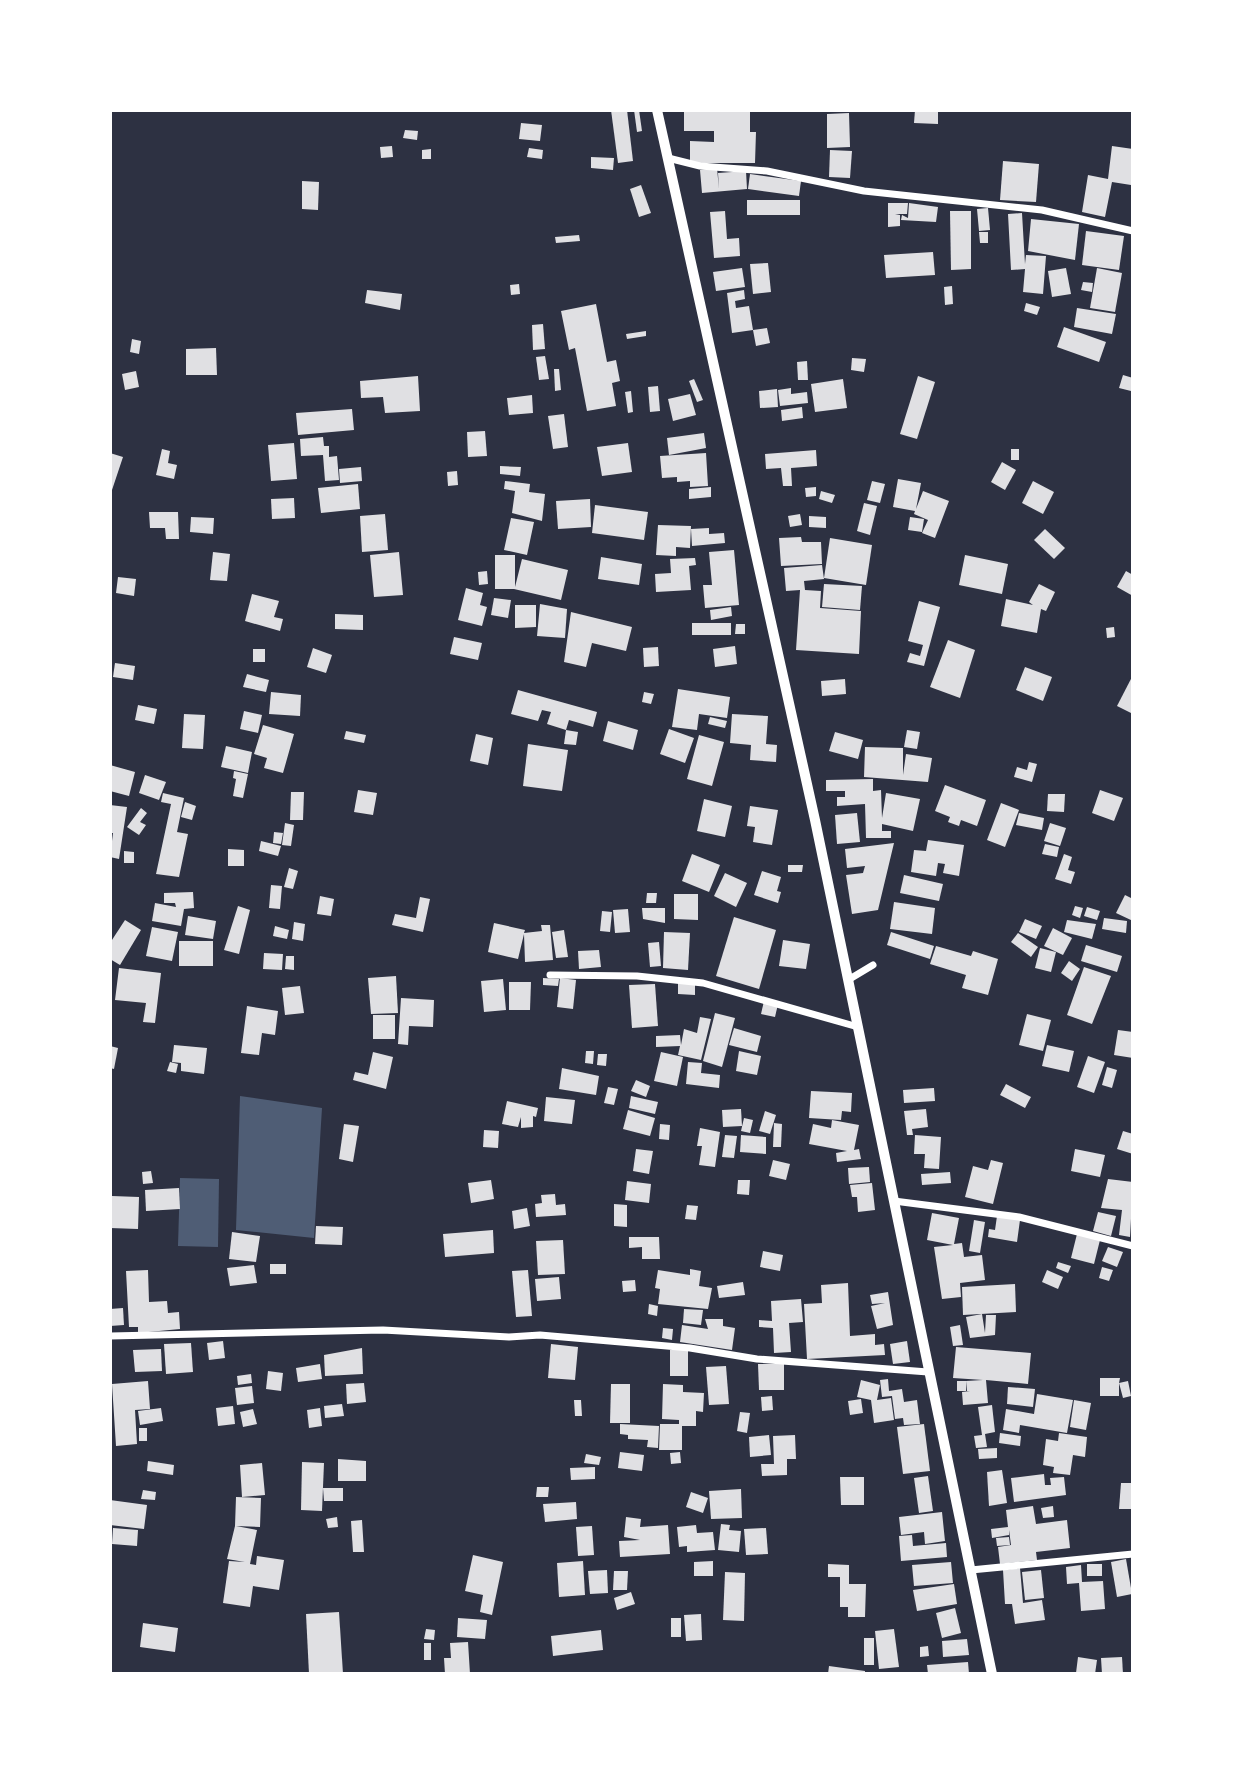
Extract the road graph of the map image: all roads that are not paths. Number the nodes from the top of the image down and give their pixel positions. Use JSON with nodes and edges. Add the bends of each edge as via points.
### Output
{"nodes":[{"id":1,"x":657,"y":110,"type":"edge"},
{"id":2,"x":668,"y":158,"type":"junction"},
{"id":3,"x":1133,"y":231,"type":"edge"},
{"id":4,"x":873,"y":965,"type":"dead end"},
{"id":5,"x":550,"y":975,"type":"dead end"},
{"id":6,"x":848,"y":980,"type":"junction"},
{"id":7,"x":858,"y":1027,"type":"junction"},
{"id":8,"x":894,"y":1200,"type":"junction"},
{"id":9,"x":1133,"y":1245,"type":"edge"},
{"id":10,"x":110,"y":1336,"type":"edge"},
{"id":11,"x":928,"y":1372,"type":"junction"},
{"id":12,"x":1133,"y":1553,"type":"edge"},
{"id":13,"x":971,"y":1570,"type":"junction"},
{"id":14,"x":992,"y":1674,"type":"edge"}],
"edges":[{"from":1,"to":2,"type":"main road"},
{"from":2,"to":3,"type":"street","via":[[864,191],[1042,210]]},
{"from":2,"to":6,"type":"main road"},
{"from":4,"to":6,"type":"street"},
{"from":5,"to":7,"type":"street","via":[[637,976],[703,983]]},
{"from":6,"to":7,"type":"main road"},
{"from":7,"to":8,"type":"main road"},
{"from":8,"to":9,"type":"street","via":[[1019,1217]]},
{"from":8,"to":11,"type":"main road"},
{"from":10,"to":11,"type":"street","via":[[383,1330],[540,1335]]},
{"from":11,"to":13,"type":"main road"},
{"from":12,"to":13,"type":"street"},
{"from":13,"to":14,"type":"main road"}]}
